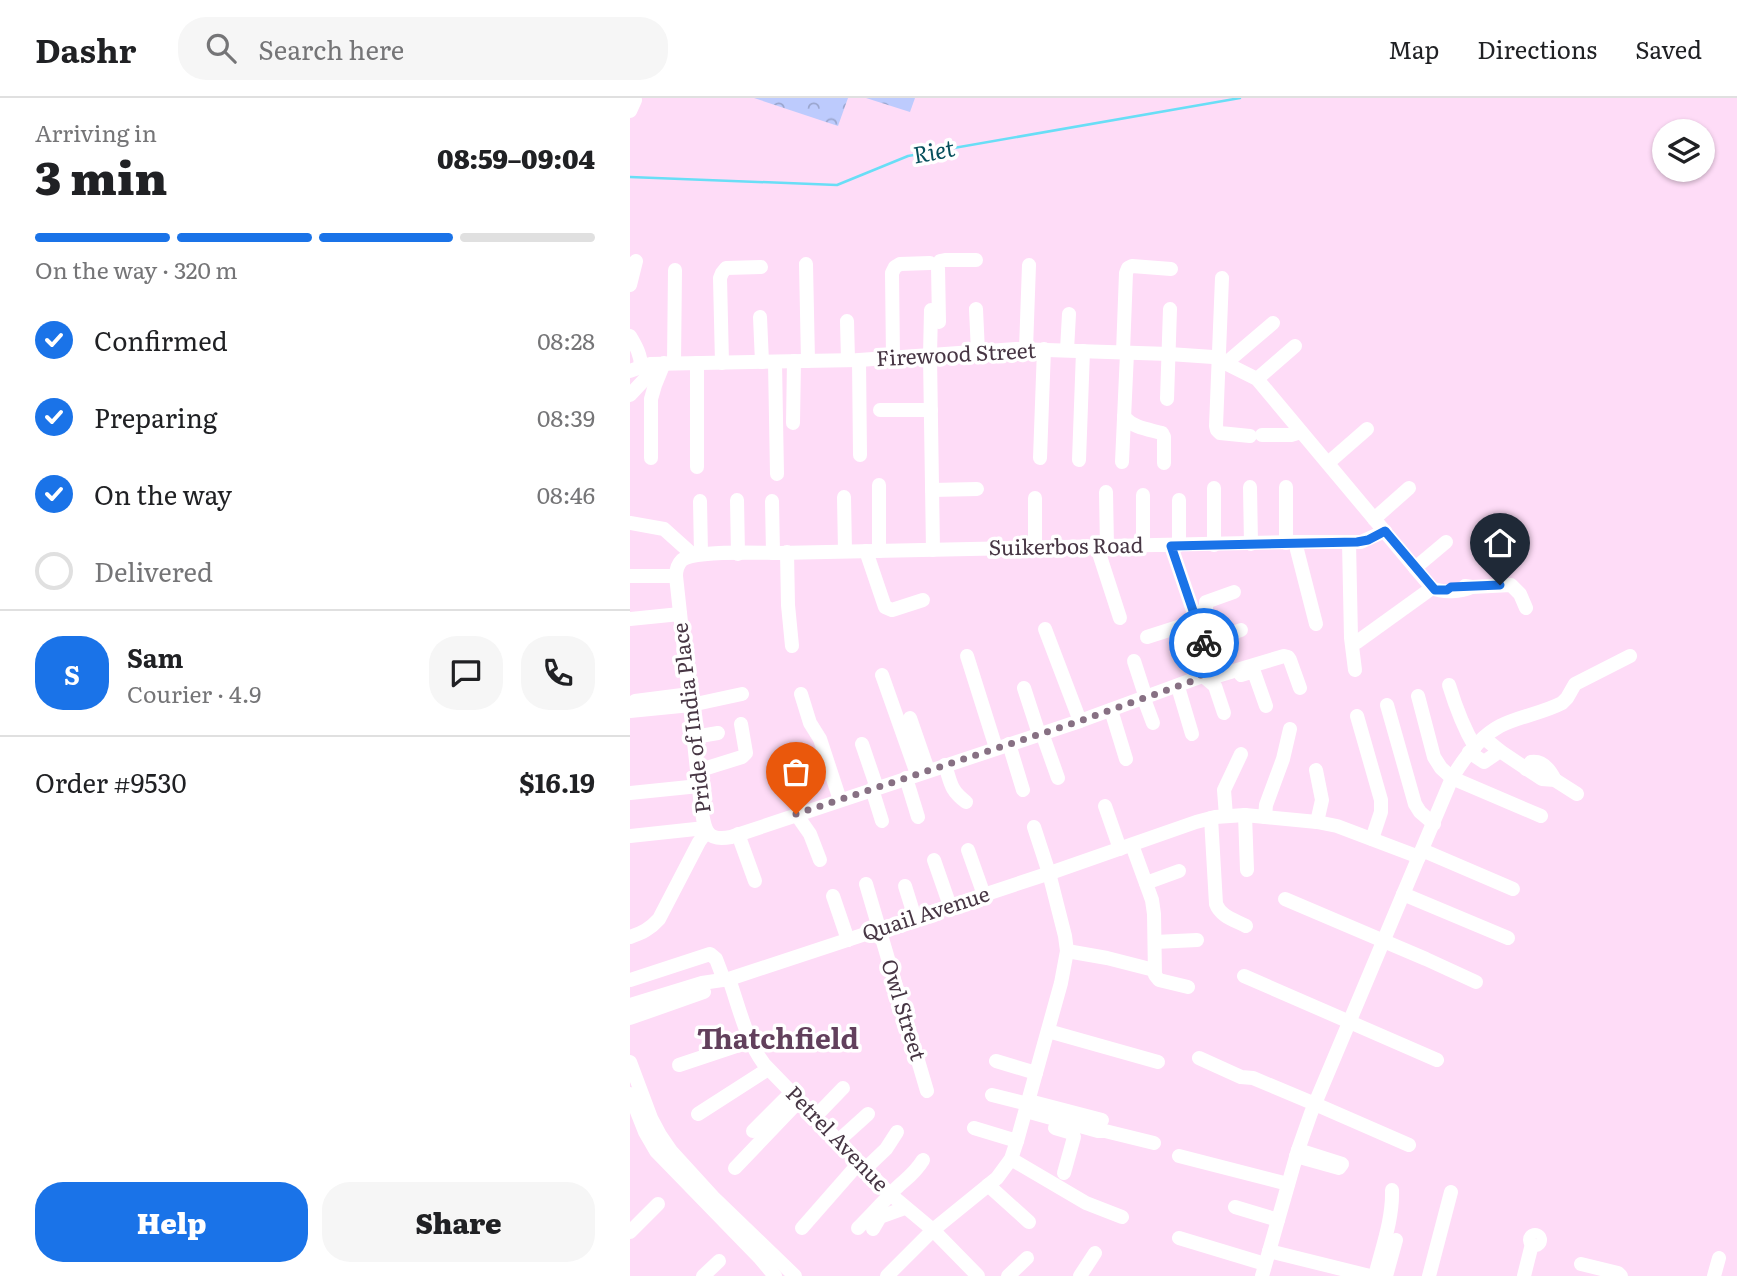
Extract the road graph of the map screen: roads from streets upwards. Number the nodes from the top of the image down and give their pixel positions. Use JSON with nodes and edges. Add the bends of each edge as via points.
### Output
{"nodes":[{"id":1,"x":976,"y":260,"type":"dead end"},
{"id":2,"x":636,"y":261,"type":"dead end"},
{"id":3,"x":930,"y":263,"type":"dead end"},
{"id":4,"x":806,"y":264,"type":"dead end"},
{"id":5,"x":1029,"y":265,"type":"dead end"},
{"id":6,"x":761,"y":267,"type":"dead end"},
{"id":7,"x":1171,"y":269,"type":"dead end"},
{"id":8,"x":675,"y":270,"type":"dead end"},
{"id":9,"x":1222,"y":278,"type":"dead end"},
{"id":10,"x":630,"y":285,"type":"edge"},
{"id":11,"x":1018,"y":305,"type":"dead end"},
{"id":12,"x":976,"y":309,"type":"dead end"},
{"id":13,"x":1170,"y":309,"type":"dead end"},
{"id":14,"x":931,"y":310,"type":"dead end"},
{"id":15,"x":1069,"y":314,"type":"dead end"},
{"id":16,"x":760,"y":317,"type":"dead end"},
{"id":17,"x":846,"y":321,"type":"dead end"},
{"id":18,"x":1273,"y":323,"type":"dead end"},
{"id":19,"x":630,"y":336,"type":"edge"},
{"id":20,"x":1295,"y":346,"type":"dead end"},
{"id":21,"x":1021,"y":349,"type":"junction"},
{"id":22,"x":1044,"y":349,"type":"junction"},
{"id":23,"x":1068,"y":350,"type":"junction"},
{"id":24,"x":1083,"y":351,"type":"junction"},
{"id":25,"x":978,"y":352,"type":"junction"},
{"id":26,"x":1125,"y":353,"type":"junction"},
{"id":27,"x":1169,"y":354,"type":"junction"},
{"id":28,"x":935,"y":356,"type":"junction"},
{"id":29,"x":893,"y":358,"type":"junction"},
{"id":30,"x":854,"y":360,"type":"junction"},
{"id":31,"x":1223,"y":361,"type":"junction"},
{"id":32,"x":784,"y":362,"type":"junction"},
{"id":33,"x":697,"y":363,"type":"junction"},
{"id":34,"x":722,"y":363,"type":"junction"},
{"id":35,"x":649,"y":364,"type":"edge"},
{"id":36,"x":1257,"y":379,"type":"junction"},
{"id":37,"x":630,"y":395,"type":"edge"},
{"id":38,"x":1167,"y":399,"type":"dead end"},
{"id":39,"x":880,"y":410,"type":"dead end"},
{"id":40,"x":931,"y":410,"type":"junction"},
{"id":41,"x":1124,"y":417,"type":"junction"},
{"id":42,"x":793,"y":423,"type":"dead end"},
{"id":43,"x":1367,"y":429,"type":"dead end"},
{"id":44,"x":1301,"y":432,"type":"junction"},
{"id":45,"x":860,"y":455,"type":"dead end"},
{"id":46,"x":651,"y":458,"type":"dead end"},
{"id":47,"x":1040,"y":458,"type":"dead end"},
{"id":48,"x":1079,"y":460,"type":"dead end"},
{"id":49,"x":1122,"y":462,"type":"dead end"},
{"id":50,"x":1164,"y":463,"type":"dead end"},
{"id":51,"x":1328,"y":463,"type":"junction"},
{"id":52,"x":697,"y":467,"type":"dead end"},
{"id":53,"x":781,"y":468,"type":"dead end"},
{"id":54,"x":879,"y":485,"type":"dead end"},
{"id":55,"x":1286,"y":486,"type":"dead end"},
{"id":56,"x":1250,"y":487,"type":"dead end"},
{"id":57,"x":1214,"y":488,"type":"dead end"},
{"id":58,"x":1409,"y":488,"type":"dead end"},
{"id":59,"x":976,"y":489,"type":"dead end"},
{"id":60,"x":932,"y":490,"type":"junction"},
{"id":61,"x":1106,"y":492,"type":"dead end"},
{"id":62,"x":1143,"y":495,"type":"dead end"},
{"id":63,"x":844,"y":497,"type":"dead end"},
{"id":64,"x":737,"y":500,"type":"dead end"},
{"id":65,"x":1039,"y":500,"type":"dead end"},
{"id":66,"x":1179,"y":500,"type":"dead end"},
{"id":67,"x":700,"y":501,"type":"dead end"},
{"id":68,"x":772,"y":501,"type":"dead end"},
{"id":69,"x":778,"y":515,"type":"dead end"},
{"id":70,"x":1374,"y":519,"type":"junction"},
{"id":71,"x":630,"y":523,"type":"edge"},
{"id":72,"x":630,"y":530,"type":"edge"},
{"id":73,"x":1385,"y":531,"type":"junction"},
{"id":74,"x":1291,"y":542,"type":"junction"},
{"id":75,"x":1349,"y":542,"type":"junction"},
{"id":76,"x":1446,"y":542,"type":"dead end"},
{"id":77,"x":1251,"y":544,"type":"junction"},
{"id":78,"x":1213,"y":545,"type":"junction"},
{"id":79,"x":1143,"y":546,"type":"junction"},
{"id":80,"x":1175,"y":546,"type":"junction"},
{"id":81,"x":1102,"y":547,"type":"junction"},
{"id":82,"x":1039,"y":548,"type":"junction"},
{"id":83,"x":933,"y":550,"type":"junction"},
{"id":84,"x":845,"y":551,"type":"junction"},
{"id":85,"x":873,"y":551,"type":"junction"},
{"id":86,"x":780,"y":553,"type":"junction"},
{"id":87,"x":738,"y":554,"type":"junction"},
{"id":88,"x":693,"y":556,"type":"junction"},
{"id":89,"x":1415,"y":568,"type":"junction"},
{"id":90,"x":676,"y":574,"type":"junction"},
{"id":91,"x":630,"y":576,"type":"edge"},
{"id":92,"x":1438,"y":589,"type":"junction"},
{"id":93,"x":1234,"y":592,"type":"dead end"},
{"id":94,"x":923,"y":600,"type":"dead end"},
{"id":95,"x":1526,"y":608,"type":"dead end"},
{"id":96,"x":680,"y":614,"type":"junction"},
{"id":97,"x":1195,"y":614,"type":"junction"},
{"id":98,"x":1120,"y":618,"type":"dead end"},
{"id":99,"x":630,"y":619,"type":"edge"},
{"id":100,"x":1312,"y":622,"type":"dead end"},
{"id":101,"x":1045,"y":629,"type":"dead end"},
{"id":102,"x":1241,"y":630,"type":"dead end"},
{"id":103,"x":1383,"y":630,"type":"dead end"},
{"id":104,"x":1148,"y":639,"type":"dead end"},
{"id":105,"x":1357,"y":642,"type":"dead end"},
{"id":106,"x":1204,"y":643,"type":"junction"},
{"id":107,"x":792,"y":646,"type":"dead end"},
{"id":108,"x":967,"y":656,"type":"dead end"},
{"id":109,"x":1630,"y":656,"type":"dead end"},
{"id":110,"x":1134,"y":661,"type":"dead end"},
{"id":111,"x":1356,"y":670,"type":"dead end"},
{"id":112,"x":882,"y":675,"type":"dead end"},
{"id":113,"x":1211,"y":676,"type":"junction"},
{"id":114,"x":1449,"y":685,"type":"dead end"},
{"id":115,"x":1178,"y":687,"type":"junction"},
{"id":116,"x":1024,"y":688,"type":"dead end"},
{"id":117,"x":1300,"y":688,"type":"dead end"},
{"id":118,"x":742,"y":694,"type":"dead end"},
{"id":119,"x":801,"y":694,"type":"dead end"},
{"id":120,"x":895,"y":694,"type":"dead end"},
{"id":121,"x":1418,"y":696,"type":"dead end"},
{"id":122,"x":1145,"y":698,"type":"junction"},
{"id":123,"x":690,"y":700,"type":"junction"},
{"id":124,"x":630,"y":702,"type":"edge"},
{"id":125,"x":815,"y":703,"type":"dead end"},
{"id":126,"x":1387,"y":705,"type":"dead end"},
{"id":127,"x":1266,"y":706,"type":"dead end"},
{"id":128,"x":1111,"y":710,"type":"junction"},
{"id":129,"x":630,"y":711,"type":"edge"},
{"id":130,"x":1227,"y":713,"type":"dead end"},
{"id":131,"x":1357,"y":716,"type":"dead end"},
{"id":132,"x":910,"y":718,"type":"dead end"},
{"id":133,"x":1080,"y":721,"type":"junction"},
{"id":134,"x":1153,"y":723,"type":"dead end"},
{"id":135,"x":741,"y":724,"type":"dead end"},
{"id":136,"x":1290,"y":729,"type":"dead end"},
{"id":137,"x":718,"y":733,"type":"dead end"},
{"id":138,"x":1043,"y":733,"type":"junction"},
{"id":139,"x":1192,"y":734,"type":"dead end"},
{"id":140,"x":694,"y":737,"type":"junction"},
{"id":141,"x":820,"y":739,"type":"junction"},
{"id":142,"x":862,"y":744,"type":"dead end"},
{"id":143,"x":1002,"y":746,"type":"junction"},
{"id":144,"x":1476,"y":746,"type":"junction"},
{"id":145,"x":1500,"y":751,"type":"junction"},
{"id":146,"x":1241,"y":754,"type":"dead end"},
{"id":147,"x":1126,"y":759,"type":"dead end"},
{"id":148,"x":945,"y":765,"type":"junction"},
{"id":149,"x":1316,"y":770,"type":"dead end"},
{"id":150,"x":1058,"y":772,"type":"dead end"},
{"id":151,"x":918,"y":773,"type":"junction"},
{"id":152,"x":698,"y":778,"type":"junction"},
{"id":153,"x":1452,"y":778,"type":"junction"},
{"id":154,"x":874,"y":788,"type":"junction"},
{"id":155,"x":1023,"y":790,"type":"dead end"},
{"id":156,"x":630,"y":793,"type":"edge"},
{"id":157,"x":1577,"y":794,"type":"dead end"},
{"id":158,"x":841,"y":800,"type":"junction"},
{"id":159,"x":966,"y":802,"type":"dead end"},
{"id":160,"x":1105,"y":806,"type":"dead end"},
{"id":161,"x":796,"y":814,"type":"junction"},
{"id":162,"x":1245,"y":816,"type":"junction"},
{"id":163,"x":1541,"y":816,"type":"dead end"},
{"id":164,"x":918,"y":817,"type":"dead end"},
{"id":165,"x":1218,"y":817,"type":"junction"},
{"id":166,"x":1265,"y":817,"type":"junction"},
{"id":167,"x":882,"y":821,"type":"dead end"},
{"id":168,"x":1317,"y":822,"type":"junction"},
{"id":169,"x":1434,"y":824,"type":"junction"},
{"id":170,"x":1034,"y":827,"type":"dead end"},
{"id":171,"x":706,"y":829,"type":"junction"},
{"id":172,"x":738,"y":834,"type":"junction"},
{"id":173,"x":630,"y":836,"type":"edge"},
{"id":174,"x":1372,"y":839,"type":"junction"},
{"id":175,"x":1125,"y":847,"type":"junction"},
{"id":176,"x":968,"y":850,"type":"dead end"},
{"id":177,"x":1420,"y":853,"type":"junction"},
{"id":178,"x":820,"y":860,"type":"dead end"},
{"id":179,"x":934,"y":860,"type":"dead end"},
{"id":180,"x":1247,"y":870,"type":"dead end"},
{"id":181,"x":1179,"y":872,"type":"dead end"},
{"id":182,"x":1049,"y":873,"type":"junction"},
{"id":183,"x":755,"y":881,"type":"dead end"},
{"id":184,"x":866,"y":884,"type":"dead end"},
{"id":185,"x":905,"y":886,"type":"dead end"},
{"id":186,"x":1145,"y":888,"type":"junction"},
{"id":187,"x":1513,"y":889,"type":"dead end"},
{"id":188,"x":1403,"y":894,"type":"junction"},
{"id":189,"x":984,"y":895,"type":"junction"},
{"id":190,"x":833,"y":896,"type":"dead end"},
{"id":191,"x":1285,"y":899,"type":"dead end"},
{"id":192,"x":950,"y":906,"type":"junction"},
{"id":193,"x":915,"y":918,"type":"junction"},
{"id":194,"x":1247,"y":926,"type":"dead end"},
{"id":195,"x":878,"y":930,"type":"junction"},
{"id":196,"x":630,"y":937,"type":"edge"},
{"id":197,"x":1508,"y":938,"type":"dead end"},
{"id":198,"x":848,"y":940,"type":"junction"},
{"id":199,"x":1197,"y":940,"type":"dead end"},
{"id":200,"x":1383,"y":941,"type":"junction"},
{"id":201,"x":1155,"y":942,"type":"junction"},
{"id":202,"x":1067,"y":951,"type":"junction"},
{"id":203,"x":1154,"y":970,"type":"junction"},
{"id":204,"x":1244,"y":976,"type":"dead end"},
{"id":205,"x":630,"y":980,"type":"edge"},
{"id":206,"x":724,"y":980,"type":"junction"},
{"id":207,"x":1476,"y":982,"type":"dead end"},
{"id":208,"x":1188,"y":987,"type":"dead end"},
{"id":209,"x":675,"y":996,"type":"junction"},
{"id":210,"x":630,"y":1005,"type":"edge"},
{"id":211,"x":630,"y":1018,"type":"edge"},
{"id":212,"x":1349,"y":1021,"type":"junction"},
{"id":213,"x":1048,"y":1031,"type":"junction"},
{"id":214,"x":751,"y":1041,"type":"junction"},
{"id":215,"x":1199,"y":1058,"type":"dead end"},
{"id":216,"x":1437,"y":1060,"type":"dead end"},
{"id":217,"x":996,"y":1061,"type":"dead end"},
{"id":218,"x":630,"y":1062,"type":"edge"},
{"id":219,"x":1158,"y":1062,"type":"dead end"},
{"id":220,"x":679,"y":1065,"type":"dead end"},
{"id":221,"x":768,"y":1069,"type":"junction"},
{"id":222,"x":1036,"y":1073,"type":"junction"},
{"id":223,"x":843,"y":1088,"type":"dead end"},
{"id":224,"x":927,"y":1091,"type":"dead end"},
{"id":225,"x":630,"y":1094,"type":"edge"},
{"id":226,"x":992,"y":1095,"type":"dead end"},
{"id":227,"x":795,"y":1097,"type":"junction"},
{"id":228,"x":1026,"y":1109,"type":"junction"},
{"id":229,"x":1313,"y":1109,"type":"junction"},
{"id":230,"x":698,"y":1114,"type":"dead end"},
{"id":231,"x":869,"y":1114,"type":"dead end"},
{"id":232,"x":815,"y":1117,"type":"junction"},
{"id":233,"x":974,"y":1128,"type":"dead end"},
{"id":234,"x":752,"y":1131,"type":"dead end"},
{"id":235,"x":897,"y":1132,"type":"dead end"},
{"id":236,"x":838,"y":1141,"type":"junction"},
{"id":237,"x":1017,"y":1141,"type":"junction"},
{"id":238,"x":1409,"y":1146,"type":"dead end"},
{"id":239,"x":1158,"y":1148,"type":"dead end"},
{"id":240,"x":743,"y":1151,"type":"dead end"},
{"id":241,"x":1297,"y":1153,"type":"junction"},
{"id":242,"x":1179,"y":1156,"type":"dead end"},
{"id":243,"x":1011,"y":1159,"type":"junction"},
{"id":244,"x":1319,"y":1159,"type":"dead end"},
{"id":245,"x":923,"y":1160,"type":"dead end"},
{"id":246,"x":862,"y":1166,"type":"junction"},
{"id":247,"x":735,"y":1168,"type":"dead end"},
{"id":248,"x":1065,"y":1173,"type":"dead end"},
{"id":249,"x":1288,"y":1184,"type":"junction"},
{"id":250,"x":988,"y":1185,"type":"junction"},
{"id":251,"x":1392,"y":1190,"type":"dead end"},
{"id":252,"x":1451,"y":1192,"type":"dead end"},
{"id":253,"x":890,"y":1194,"type":"junction"},
{"id":254,"x":658,"y":1204,"type":"dead end"},
{"id":255,"x":1235,"y":1207,"type":"dead end"},
{"id":256,"x":905,"y":1208,"type":"junction"},
{"id":257,"x":1122,"y":1217,"type":"dead end"},
{"id":258,"x":1278,"y":1220,"type":"junction"},
{"id":259,"x":1029,"y":1222,"type":"dead end"},
{"id":260,"x":802,"y":1228,"type":"dead end"},
{"id":261,"x":933,"y":1230,"type":"junction"},
{"id":262,"x":630,"y":1232,"type":"edge"},
{"id":263,"x":1179,"y":1238,"type":"dead end"},
{"id":264,"x":1396,"y":1240,"type":"dead end"},
{"id":265,"x":1534,"y":1244,"type":"dead end"},
{"id":266,"x":1095,"y":1253,"type":"dead end"},
{"id":267,"x":1027,"y":1258,"type":"dead end"},
{"id":268,"x":1719,"y":1258,"type":"dead end"},
{"id":269,"x":719,"y":1261,"type":"dead end"},
{"id":270,"x":1265,"y":1264,"type":"edge"},
{"id":271,"x":1581,"y":1265,"type":"dead end"},
{"id":272,"x":785,"y":1274,"type":"edge"},
{"id":273,"x":703,"y":1276,"type":"edge"},
{"id":274,"x":887,"y":1276,"type":"edge"},
{"id":275,"x":978,"y":1276,"type":"edge"},
{"id":276,"x":1008,"y":1276,"type":"edge"},
{"id":277,"x":1080,"y":1276,"type":"edge"},
{"id":278,"x":1372,"y":1276,"type":"edge"},
{"id":279,"x":1386,"y":1276,"type":"edge"},
{"id":280,"x":1429,"y":1276,"type":"edge"},
{"id":281,"x":1526,"y":1276,"type":"edge"},
{"id":282,"x":1621,"y":1276,"type":"edge"},
{"id":283,"x":1714,"y":1276,"type":"edge"}],
"edges":[{"from":1,"to":28,"type":"street","via":[[940,261]]},
{"from":2,"to":10,"type":"street"},
{"from":3,"to":29,"type":"street","via":[[900,264],[892,273]]},
{"from":4,"to":32,"type":"street"},
{"from":5,"to":21,"type":"street"},
{"from":6,"to":34,"type":"street","via":[[722,272]]},
{"from":7,"to":26,"type":"street","via":[[1128,268]]},
{"from":8,"to":35,"type":"street"},
{"from":9,"to":31,"type":"street"},
{"from":11,"to":21,"type":"street"},
{"from":12,"to":25,"type":"street"},
{"from":13,"to":27,"type":"street"},
{"from":14,"to":28,"type":"street"},
{"from":15,"to":23,"type":"street"},
{"from":16,"to":32,"type":"street"},
{"from":17,"to":30,"type":"street"},
{"from":18,"to":31,"type":"street"},
{"from":19,"to":35,"type":"street"},
{"from":20,"to":36,"type":"street"},
{"from":21,"to":22,"type":"street","name":"Firewood Street"},
{"from":21,"to":25,"type":"street","name":"Firewood Street"},
{"from":22,"to":23,"type":"street","name":"Firewood Street"},
{"from":22,"to":47,"type":"street"},
{"from":23,"to":24,"type":"street","name":"Firewood Street"},
{"from":24,"to":26,"type":"street","name":"Firewood Street"},
{"from":24,"to":48,"type":"street"},
{"from":25,"to":28,"type":"street","name":"Firewood Street"},
{"from":26,"to":27,"type":"street","name":"Firewood Street"},
{"from":26,"to":41,"type":"street"},
{"from":27,"to":31,"type":"street","name":"Firewood Street"},
{"from":27,"to":38,"type":"street"},
{"from":28,"to":29,"type":"street","name":"Firewood Street"},
{"from":28,"to":40,"type":"street"},
{"from":29,"to":30,"type":"street","name":"Firewood Street"},
{"from":30,"to":32,"type":"street","name":"Firewood Street"},
{"from":30,"to":45,"type":"street"},
{"from":31,"to":36,"type":"street","name":"Firewood Street"},
{"from":31,"to":44,"type":"street","via":[[1220,433]]},
{"from":32,"to":34,"type":"street","name":"Firewood Street"},
{"from":32,"to":42,"type":"street"},
{"from":32,"to":53,"type":"street"},
{"from":33,"to":34,"type":"street","name":"Firewood Street"},
{"from":33,"to":35,"type":"street","name":"Firewood Street"},
{"from":33,"to":52,"type":"street"},
{"from":35,"to":37,"type":"street"},
{"from":35,"to":46,"type":"street","via":[[654,385]]},
{"from":36,"to":44,"type":"street"},
{"from":39,"to":40,"type":"street"},
{"from":40,"to":60,"type":"street"},
{"from":41,"to":49,"type":"street"},
{"from":41,"to":50,"type":"street","via":[[1130,424],[1162,433]]},
{"from":43,"to":51,"type":"street"},
{"from":44,"to":51,"type":"street"},
{"from":51,"to":70,"type":"street"},
{"from":54,"to":85,"type":"street"},
{"from":55,"to":74,"type":"street"},
{"from":56,"to":77,"type":"street"},
{"from":57,"to":78,"type":"street"},
{"from":58,"to":70,"type":"street"},
{"from":59,"to":60,"type":"street"},
{"from":60,"to":83,"type":"street"},
{"from":61,"to":81,"type":"street"},
{"from":62,"to":79,"type":"street"},
{"from":63,"to":84,"type":"street"},
{"from":64,"to":87,"type":"street"},
{"from":65,"to":82,"type":"street"},
{"from":66,"to":80,"type":"street"},
{"from":67,"to":88,"type":"street"},
{"from":68,"to":86,"type":"street"},
{"from":69,"to":86,"type":"street"},
{"from":70,"to":73,"type":"street"},
{"from":71,"to":88,"type":"street","via":[[664,529]]},
{"from":72,"to":88,"type":"street","via":[[660,534]]},
{"from":73,"to":75,"type":"street","name":"Suikerbos Road","via":[[1364,542]]},
{"from":73,"to":89,"type":"street"},
{"from":74,"to":75,"type":"street","name":"Suikerbos Road"},
{"from":74,"to":77,"type":"street","name":"Suikerbos Road"},
{"from":74,"to":100,"type":"street"},
{"from":75,"to":111,"type":"street"},
{"from":76,"to":89,"type":"street"},
{"from":77,"to":78,"type":"street","name":"Suikerbos Road"},
{"from":78,"to":80,"type":"street","name":"Suikerbos Road"},
{"from":79,"to":80,"type":"street","name":"Suikerbos Road"},
{"from":79,"to":81,"type":"street","name":"Suikerbos Road"},
{"from":80,"to":97,"type":"street"},
{"from":81,"to":82,"type":"street","name":"Suikerbos Road"},
{"from":81,"to":98,"type":"street"},
{"from":82,"to":83,"type":"street","name":"Suikerbos Road"},
{"from":83,"to":85,"type":"street","name":"Suikerbos Road"},
{"from":84,"to":85,"type":"street","name":"Suikerbos Road"},
{"from":84,"to":86,"type":"street","name":"Suikerbos Road"},
{"from":85,"to":94,"type":"street","via":[[888,610]]},
{"from":86,"to":87,"type":"street","name":"Suikerbos Road"},
{"from":86,"to":107,"type":"street"},
{"from":87,"to":88,"type":"street","name":"Suikerbos Road"},
{"from":88,"to":90,"type":"street","via":[[679,563]]},
{"from":89,"to":92,"type":"street"},
{"from":90,"to":91,"type":"street"},
{"from":90,"to":96,"type":"street","name":"Pride of India Place"},
{"from":92,"to":95,"type":"street","via":[[1511,585]]},
{"from":92,"to":103,"type":"street"},
{"from":92,"to":105,"type":"street"},
{"from":93,"to":97,"type":"street","via":[[1206,602],[1206,610]]},
{"from":96,"to":99,"type":"street"},
{"from":96,"to":123,"type":"street","name":"Pride of India Place"},
{"from":97,"to":104,"type":"street"},
{"from":97,"to":106,"type":"street"},
{"from":101,"to":133,"type":"street"},
{"from":102,"to":106,"type":"street"},
{"from":106,"to":113,"type":"street"},
{"from":108,"to":143,"type":"street"},
{"from":109,"to":144,"type":"street","via":[[1575,684],[1566,700],[1500,726]]},
{"from":110,"to":122,"type":"street"},
{"from":112,"to":151,"type":"street"},
{"from":113,"to":115,"type":"street","name":"Pride of India Place"},
{"from":113,"to":117,"type":"street","via":[[1284,656],[1290,660]]},
{"from":113,"to":127,"type":"street","via":[[1254,672]]},
{"from":113,"to":130,"type":"street"},
{"from":114,"to":144,"type":"street","via":[[1458,714]]},
{"from":115,"to":122,"type":"street","name":"Pride of India Place"},
{"from":115,"to":139,"type":"street"},
{"from":116,"to":138,"type":"street"},
{"from":118,"to":123,"type":"street"},
{"from":119,"to":141,"type":"street"},
{"from":120,"to":151,"type":"street"},
{"from":121,"to":153,"type":"street","via":[[1434,757]]},
{"from":122,"to":128,"type":"street","name":"Pride of India Place"},
{"from":122,"to":134,"type":"street"},
{"from":123,"to":124,"type":"street"},
{"from":123,"to":129,"type":"street"},
{"from":123,"to":140,"type":"street","name":"Pride of India Place"},
{"from":125,"to":141,"type":"street"},
{"from":126,"to":169,"type":"street","via":[[1415,804]]},
{"from":128,"to":133,"type":"street","name":"Pride of India Place"},
{"from":128,"to":147,"type":"street"},
{"from":131,"to":174,"type":"street","via":[[1381,800]]},
{"from":132,"to":151,"type":"street"},
{"from":133,"to":138,"type":"street","name":"Pride of India Place"},
{"from":135,"to":152,"type":"street","via":[[747,753]]},
{"from":136,"to":166,"type":"street"},
{"from":137,"to":140,"type":"street"},
{"from":138,"to":143,"type":"street","name":"Pride of India Place"},
{"from":138,"to":150,"type":"street"},
{"from":140,"to":152,"type":"street","name":"Pride of India Place"},
{"from":141,"to":158,"type":"street"},
{"from":142,"to":154,"type":"street"},
{"from":143,"to":148,"type":"street","name":"Pride of India Place"},
{"from":143,"to":155,"type":"street"},
{"from":144,"to":145,"type":"street"},
{"from":144,"to":145,"type":"street","via":[[1484,762]]},
{"from":144,"to":153,"type":"street"},
{"from":145,"to":157,"type":"street","via":[[1525,768],[1531,762],[1542,764],[1555,780]]},
{"from":146,"to":165,"type":"street","via":[[1224,790]]},
{"from":148,"to":151,"type":"street","name":"Pride of India Place"},
{"from":148,"to":159,"type":"street","via":[[956,794]]},
{"from":149,"to":168,"type":"street","via":[[1322,800]]},
{"from":151,"to":154,"type":"street","name":"Pride of India Place"},
{"from":151,"to":164,"type":"street"},
{"from":152,"to":156,"type":"street"},
{"from":152,"to":171,"type":"street","name":"Pride of India Place"},
{"from":153,"to":163,"type":"street"},
{"from":153,"to":169,"type":"street"},
{"from":154,"to":158,"type":"street","name":"Pride of India Place"},
{"from":154,"to":167,"type":"street"},
{"from":158,"to":161,"type":"street","name":"Pride of India Place"},
{"from":160,"to":175,"type":"street"},
{"from":161,"to":172,"type":"street","name":"Pride of India Place"},
{"from":161,"to":178,"type":"street"},
{"from":162,"to":165,"type":"street","name":"Quail Avenue"},
{"from":162,"to":166,"type":"street","name":"Quail Avenue"},
{"from":162,"to":180,"type":"street"},
{"from":165,"to":175,"type":"street","name":"Quail Avenue"},
{"from":165,"to":194,"type":"street","via":[[1216,905],[1223,915]]},
{"from":166,"to":168,"type":"street","name":"Quail Avenue"},
{"from":168,"to":174,"type":"street","name":"Quail Avenue"},
{"from":169,"to":177,"type":"street"},
{"from":170,"to":182,"type":"street"},
{"from":171,"to":172,"type":"street","name":"Pride of India Place","via":[[717,839]]},
{"from":171,"to":173,"type":"street"},
{"from":171,"to":196,"type":"street","via":[[659,919],[645,932]]},
{"from":172,"to":183,"type":"street"},
{"from":174,"to":177,"type":"street","name":"Quail Avenue"},
{"from":175,"to":182,"type":"street","name":"Quail Avenue"},
{"from":175,"to":186,"type":"street"},
{"from":176,"to":189,"type":"street"},
{"from":177,"to":187,"type":"street","name":"Quail Avenue"},
{"from":177,"to":188,"type":"street"},
{"from":179,"to":192,"type":"street"},
{"from":181,"to":186,"type":"street"},
{"from":182,"to":189,"type":"street","name":"Quail Avenue"},
{"from":182,"to":202,"type":"street"},
{"from":184,"to":195,"type":"street","name":"Owl Street"},
{"from":185,"to":193,"type":"street"},
{"from":186,"to":201,"type":"street","via":[[1152,900]]},
{"from":188,"to":197,"type":"street"},
{"from":188,"to":200,"type":"street"},
{"from":189,"to":192,"type":"street","name":"Quail Avenue"},
{"from":190,"to":198,"type":"street"},
{"from":191,"to":200,"type":"street"},
{"from":192,"to":193,"type":"street","name":"Quail Avenue"},
{"from":193,"to":195,"type":"street","name":"Quail Avenue"},
{"from":195,"to":198,"type":"street","name":"Quail Avenue"},
{"from":195,"to":224,"type":"street","name":"Owl Street"},
{"from":198,"to":206,"type":"street","name":"Quail Avenue"},
{"from":199,"to":201,"type":"street"},
{"from":200,"to":207,"type":"street"},
{"from":200,"to":212,"type":"street"},
{"from":201,"to":203,"type":"street"},
{"from":202,"to":203,"type":"street"},
{"from":202,"to":213,"type":"street"},
{"from":203,"to":208,"type":"street","via":[[1159,980]]},
{"from":204,"to":212,"type":"street"},
{"from":205,"to":206,"type":"street","name":"Petrel Avenue","via":[[710,954]]},
{"from":206,"to":209,"type":"street","name":"Quail Avenue","via":[[702,983]]},
{"from":206,"to":214,"type":"street","name":"Petrel Avenue"},
{"from":209,"to":210,"type":"street","name":"Quail Avenue"},
{"from":209,"to":211,"type":"street","name":"Quail Avenue"},
{"from":212,"to":216,"type":"street"},
{"from":212,"to":229,"type":"street"},
{"from":213,"to":219,"type":"street"},
{"from":213,"to":222,"type":"street"},
{"from":214,"to":220,"type":"street"},
{"from":214,"to":221,"type":"street","name":"Petrel Avenue"},
{"from":215,"to":229,"type":"street","via":[[1248,1084]]},
{"from":217,"to":222,"type":"street"},
{"from":218,"to":272,"type":"street","via":[[651,1118],[671,1151]]},
{"from":221,"to":227,"type":"street","name":"Petrel Avenue"},
{"from":221,"to":230,"type":"street"},
{"from":222,"to":228,"type":"street"},
{"from":223,"to":232,"type":"street"},
{"from":225,"to":272,"type":"street","via":[[645,1132],[668,1165],[759,1257]]},
{"from":226,"to":228,"type":"street"},
{"from":227,"to":232,"type":"street","name":"Petrel Avenue"},
{"from":227,"to":234,"type":"street"},
{"from":227,"to":240,"type":"street"},
{"from":227,"to":247,"type":"street"},
{"from":228,"to":237,"type":"street"},
{"from":228,"to":239,"type":"street","via":[[1100,1126],[1107,1138]]},
{"from":228,"to":248,"type":"street","via":[[1072,1133]]},
{"from":229,"to":238,"type":"street"},
{"from":229,"to":241,"type":"street"},
{"from":231,"to":236,"type":"street"},
{"from":232,"to":236,"type":"street","name":"Petrel Avenue"},
{"from":233,"to":237,"type":"street"},
{"from":235,"to":246,"type":"street","via":[[886,1149]]},
{"from":236,"to":246,"type":"street","name":"Petrel Avenue"},
{"from":237,"to":243,"type":"street"},
{"from":241,"to":244,"type":"street"},
{"from":241,"to":249,"type":"street"},
{"from":242,"to":249,"type":"street"},
{"from":243,"to":250,"type":"street"},
{"from":243,"to":257,"type":"street","via":[[1086,1203]]},
{"from":245,"to":253,"type":"street"},
{"from":246,"to":253,"type":"street","name":"Petrel Avenue"},
{"from":246,"to":260,"type":"street"},
{"from":249,"to":258,"type":"street"},
{"from":250,"to":259,"type":"street"},
{"from":250,"to":261,"type":"street"},
{"from":251,"to":278,"type":"street","via":[[1390,1218]]},
{"from":252,"to":280,"type":"street"},
{"from":253,"to":256,"type":"street","name":"Petrel Avenue"},
{"from":253,"to":256,"type":"street","via":[[865,1228],[880,1216]]},
{"from":254,"to":262,"type":"street"},
{"from":255,"to":258,"type":"street"},
{"from":256,"to":261,"type":"street","name":"Petrel Avenue"},
{"from":258,"to":270,"type":"street"},
{"from":261,"to":274,"type":"street"},
{"from":261,"to":275,"type":"street","name":"Petrel Avenue"},
{"from":263,"to":270,"type":"street"},
{"from":264,"to":279,"type":"street"},
{"from":265,"to":281,"type":"street"},
{"from":266,"to":277,"type":"street"},
{"from":267,"to":276,"type":"street"},
{"from":268,"to":283,"type":"street"},
{"from":269,"to":273,"type":"street"},
{"from":270,"to":278,"type":"street"},
{"from":271,"to":282,"type":"street"}]}
